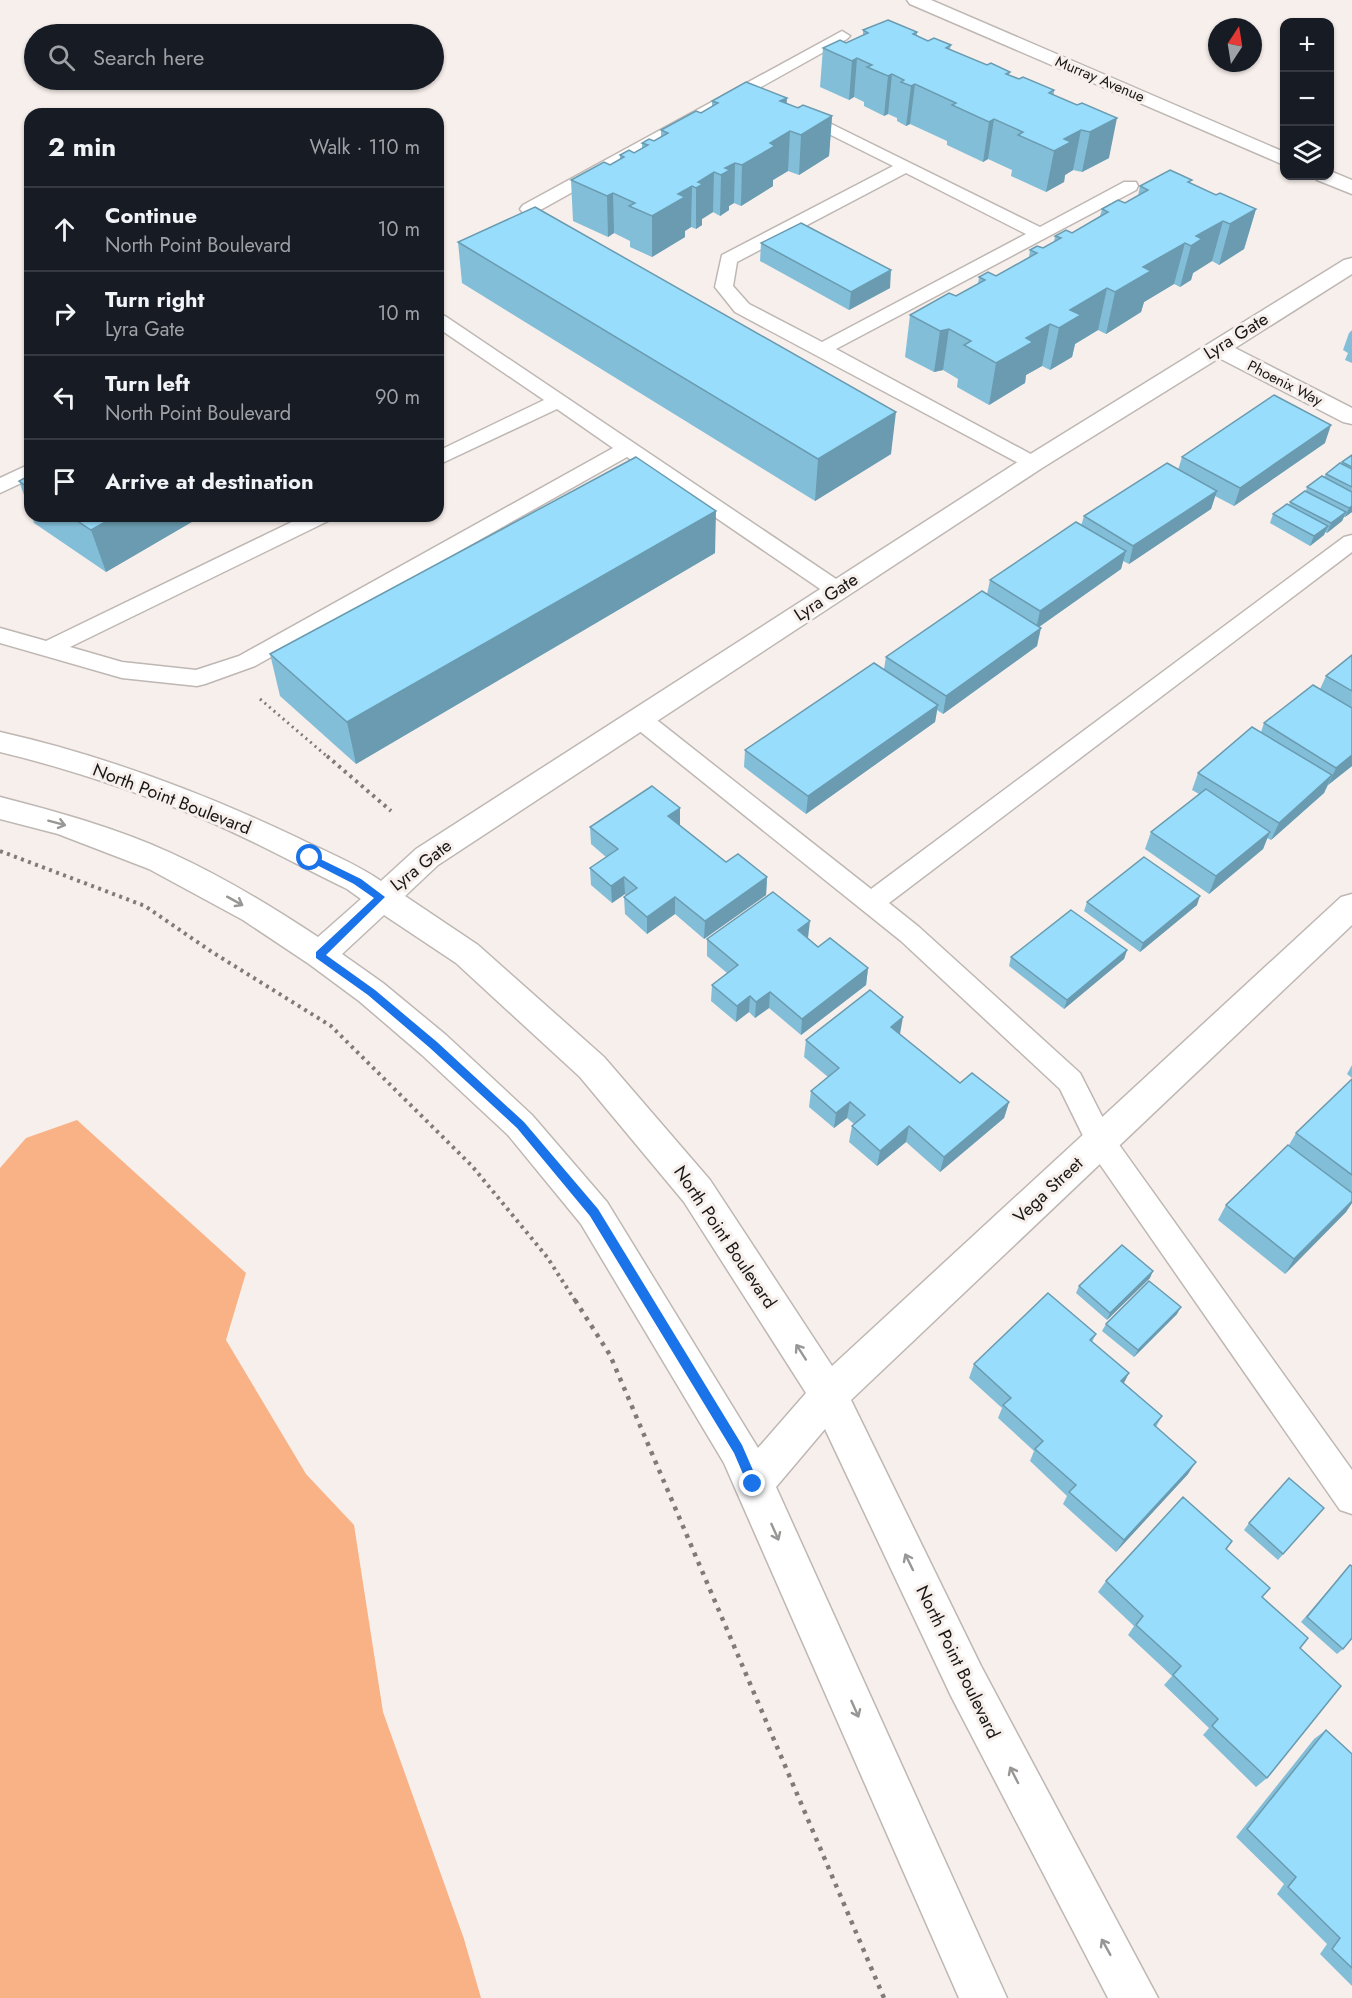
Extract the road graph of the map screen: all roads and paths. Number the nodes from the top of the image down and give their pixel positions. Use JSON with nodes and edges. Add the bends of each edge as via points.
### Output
{"nodes":[{"id":1,"x":916,"y":0,"type":"edge"},
{"id":2,"x":842,"y":36,"type":"dead end"},
{"id":3,"x":747,"y":88,"type":"junction"},
{"id":4,"x":768,"y":98,"type":"edge"},
{"id":5,"x":789,"y":109,"type":"edge"},
{"id":6,"x":1280,"y":157,"type":"edge"},
{"id":7,"x":906,"y":166,"type":"junction"},
{"id":8,"x":1333,"y":180,"type":"edge"},
{"id":9,"x":1130,"y":186,"type":"dead end"},
{"id":10,"x":1352,"y":188,"type":"edge"},
{"id":11,"x":529,"y":209,"type":"edge"},
{"id":12,"x":1040,"y":234,"type":"junction"},
{"id":13,"x":1352,"y":265,"type":"edge"},
{"id":14,"x":444,"y":324,"type":"edge"},
{"id":15,"x":1217,"y":348,"type":"junction"},
{"id":16,"x":822,"y":349,"type":"junction"},
{"id":17,"x":558,"y":401,"type":"junction"},
{"id":18,"x":1352,"y":417,"type":"edge"},
{"id":19,"x":628,"y":448,"type":"junction"},
{"id":20,"x":444,"y":456,"type":"edge"},
{"id":21,"x":1033,"y":463,"type":"junction"},
{"id":22,"x":24,"y":473,"type":"edge"},
{"id":23,"x":0,"y":487,"type":"edge"},
{"id":24,"x":309,"y":522,"type":"edge"},
{"id":25,"x":1352,"y":542,"type":"edge"},
{"id":26,"x":837,"y":590,"type":"junction"},
{"id":27,"x":0,"y":635,"type":"edge"},
{"id":28,"x":48,"y":649,"type":"junction"},
{"id":29,"x":260,"y":699,"type":"dead end"},
{"id":30,"x":640,"y":719,"type":"junction"},
{"id":31,"x":0,"y":742,"type":"edge"},
{"id":32,"x":0,"y":808,"type":"edge"},
{"id":33,"x":391,"y":811,"type":"dead end"},
{"id":34,"x":0,"y":850,"type":"edge"},
{"id":35,"x":381,"y":897,"type":"junction"},
{"id":36,"x":870,"y":903,"type":"junction"},
{"id":37,"x":1352,"y":906,"type":"edge"},
{"id":38,"x":320,"y":955,"type":"junction"},
{"id":39,"x":1100,"y":1141,"type":"junction"},
{"id":40,"x":829,"y":1395,"type":"junction"},
{"id":41,"x":753,"y":1484,"type":"junction"},
{"id":42,"x":1352,"y":1496,"type":"edge"},
{"id":43,"x":884,"y":1998,"type":"edge"},
{"id":44,"x":983,"y":1998,"type":"edge"},
{"id":45,"x":1134,"y":1998,"type":"edge"}],
"edges":[{"from":1,"to":6,"type":"street","name":"Murray Avenue"},
{"from":2,"to":3,"type":"lane"},
{"from":3,"to":4,"type":"lane"},
{"from":3,"to":11,"type":"lane"},
{"from":5,"to":7,"type":"lane"},
{"from":7,"to":12,"type":"lane"},
{"from":7,"to":16,"type":"lane","via":[[728,259],[724,287],[742,308]]},
{"from":8,"to":10,"type":"street"},
{"from":9,"to":12,"type":"lane"},
{"from":12,"to":16,"type":"lane"},
{"from":13,"to":15,"type":"street","name":"Lyra Gate"},
{"from":14,"to":17,"type":"lane"},
{"from":15,"to":18,"type":"street","name":"Phoenix Way"},
{"from":15,"to":21,"type":"street","name":"Lyra Gate"},
{"from":16,"to":21,"type":"lane"},
{"from":17,"to":19,"type":"lane"},
{"from":17,"to":20,"type":"lane"},
{"from":19,"to":26,"type":"lane"},
{"from":19,"to":28,"type":"lane","via":[[247,661],[196,678],[122,670]]},
{"from":21,"to":26,"type":"street","name":"Lyra Gate"},
{"from":22,"to":23,"type":"lane"},
{"from":24,"to":28,"type":"lane"},
{"from":25,"to":36,"type":"lane"},
{"from":26,"to":30,"type":"street","name":"Lyra Gate"},
{"from":27,"to":28,"type":"lane"},
{"from":29,"to":33,"type":"path"},
{"from":30,"to":35,"type":"street","name":"Lyra Gate","via":[[427,857]]},
{"from":30,"to":36,"type":"lane"},
{"from":31,"to":35,"type":"street","name":"North Point Boulevard","via":[[122,778],[220,814],[358,881]]},
{"from":32,"to":38,"type":"street","one_way":true,"via":[[65,825],[160,861],[254,911]]},
{"from":34,"to":43,"type":"path","via":[[145,906],[331,1026],[472,1166],[546,1257],[609,1354]]},
{"from":35,"to":38,"type":"street","name":"Lyra Gate"},
{"from":40,"to":35,"type":"street","name":"North Point Boulevard","one_way":true,"via":[[697,1191],[592,1067],[467,954]]},
{"from":36,"to":39,"type":"lane","via":[[910,934],[1070,1081]]},
{"from":37,"to":39,"type":"street","name":"Vega Street"},
{"from":38,"to":41,"type":"street","via":[[434,1045],[520,1125],[594,1213],[738,1449]]},
{"from":39,"to":40,"type":"street","name":"Vega Street"},
{"from":39,"to":42,"type":"lane"},
{"from":40,"to":41,"type":"street","name":"Vega Street"},
{"from":45,"to":40,"type":"street","name":"North Point Boulevard","one_way":true,"via":[[966,1681]]},
{"from":41,"to":44,"type":"street","one_way":true}]}
